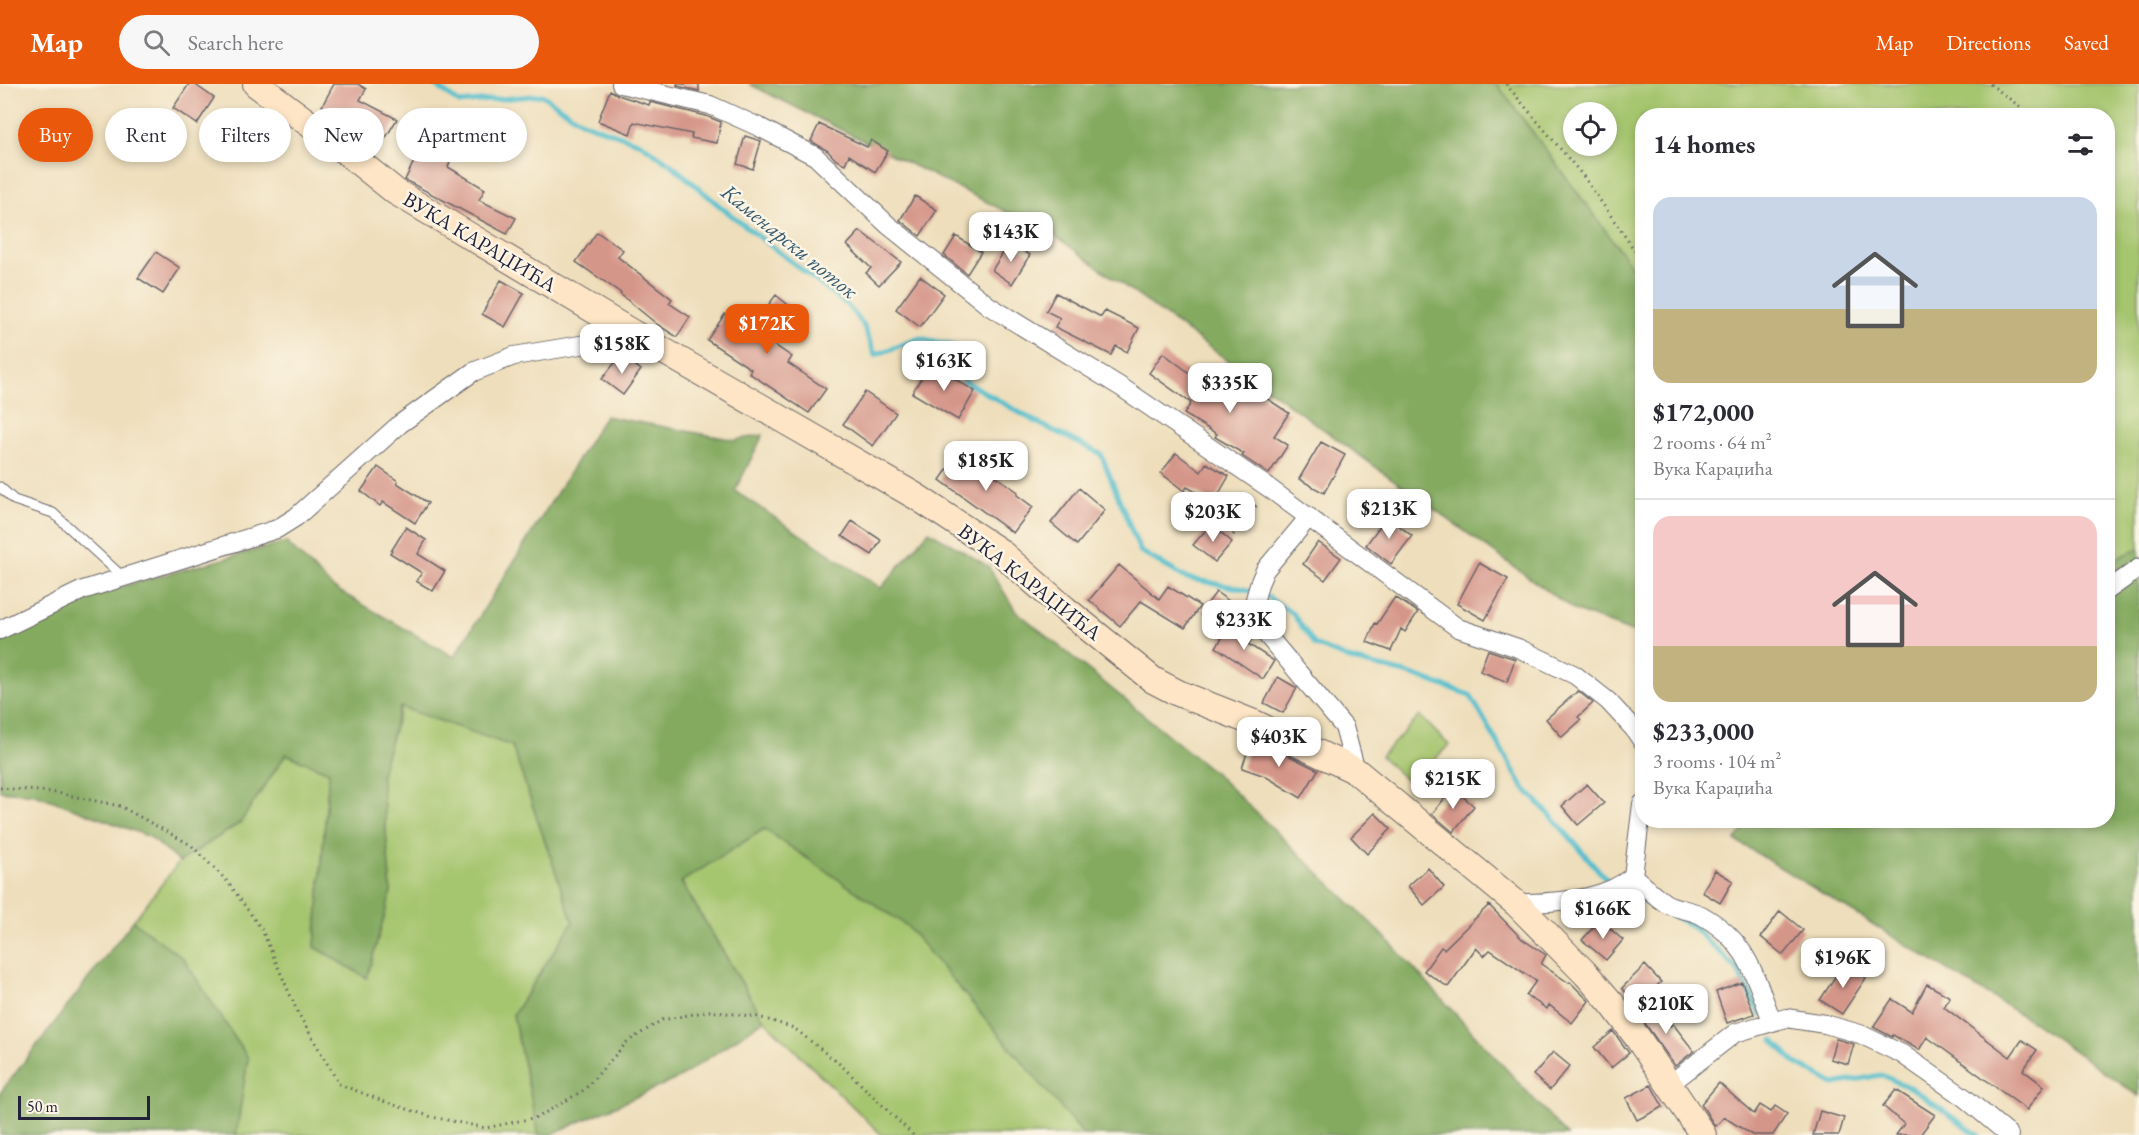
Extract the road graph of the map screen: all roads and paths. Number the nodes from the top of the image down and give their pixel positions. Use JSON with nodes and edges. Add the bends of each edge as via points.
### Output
{"nodes":[{"id":1,"x":256,"y":84,"type":"edge"},
{"id":2,"x":621,"y":84,"type":"edge"},
{"id":3,"x":1506,"y":84,"type":"edge"},
{"id":4,"x":1990,"y":84,"type":"edge"},
{"id":5,"x":2022,"y":108,"type":"edge"},
{"id":6,"x":1635,"y":251,"type":"edge"},
{"id":7,"x":629,"y":332,"type":"junction"},
{"id":8,"x":0,"y":487,"type":"edge"},
{"id":9,"x":1269,"y":488,"type":"junction"},
{"id":10,"x":1309,"y":517,"type":"junction"},
{"id":11,"x":1233,"y":535,"type":"dead end"},
{"id":12,"x":2139,"y":568,"type":"edge"},
{"id":13,"x":123,"y":577,"type":"junction"},
{"id":14,"x":2115,"y":585,"type":"edge"},
{"id":15,"x":0,"y":630,"type":"edge"},
{"id":16,"x":1635,"y":730,"type":"edge"},
{"id":17,"x":1356,"y":771,"type":"junction"},
{"id":18,"x":0,"y":788,"type":"edge"},
{"id":19,"x":1639,"y":828,"type":"edge"},
{"id":20,"x":1633,"y":876,"type":"junction"},
{"id":21,"x":1517,"y":904,"type":"junction"},
{"id":22,"x":1772,"y":1021,"type":"junction"},
{"id":23,"x":1670,"y":1084,"type":"junction"},
{"id":24,"x":913,"y":1135,"type":"edge"},
{"id":25,"x":1703,"y":1135,"type":"edge"},
{"id":26,"x":2009,"y":1135,"type":"edge"}],
"edges":[{"from":1,"to":7,"type":"street","name":"ВУКА КАРАЏИЋА","via":[[396,192]]},
{"from":2,"to":9,"type":"street","via":[[710,105],[815,156],[888,225],[989,306],[1121,387]]},
{"from":3,"to":6,"type":"path","via":[[1584,177]]},
{"from":4,"to":5,"type":"path"},
{"from":7,"to":13,"type":"street","via":[[592,343],[514,356],[473,372],[400,424],[296,517],[277,529]]},
{"from":7,"to":17,"type":"street","name":"ВУКА КАРАЏИЋА","via":[[917,497],[999,551],[1153,680]]},
{"from":8,"to":13,"type":"lane","via":[[14,500],[53,513]]},
{"from":9,"to":10,"type":"street"},
{"from":9,"to":11,"type":"path"},
{"from":10,"to":16,"type":"street","via":[[1458,628],[1518,648],[1575,675]]},
{"from":10,"to":17,"type":"street","via":[[1265,570],[1254,603],[1255,616],[1344,727]]},
{"from":12,"to":14,"type":"street"},
{"from":13,"to":15,"type":"street","via":[[83,590]]},
{"from":17,"to":21,"type":"street","name":"ВУКА КАРАЏИЋА"},
{"from":18,"to":24,"type":"path","via":[[52,792],[120,806],[191,845],[228,882],[262,930],[298,1013],[339,1084],[388,1103],[486,1128],[538,1117],[584,1090],[627,1042],[662,1020],[708,1011],[759,1017],[794,1028],[842,1066]]},
{"from":19,"to":20,"type":"street"},
{"from":20,"to":21,"type":"street","via":[[1605,893]]},
{"from":20,"to":22,"type":"street","via":[[1667,904],[1699,914],[1724,930],[1756,975]]},
{"from":21,"to":23,"type":"street","name":"ВУКА КАРАЏИЋА","via":[[1613,1005]]},
{"from":22,"to":23,"type":"street","via":[[1735,1033]]},
{"from":22,"to":26,"type":"street","via":[[1785,1018],[1825,1024],[1860,1034],[1902,1054]]},
{"from":23,"to":25,"type":"street","name":"ВУКА КАРАЏИЋА"}]}
